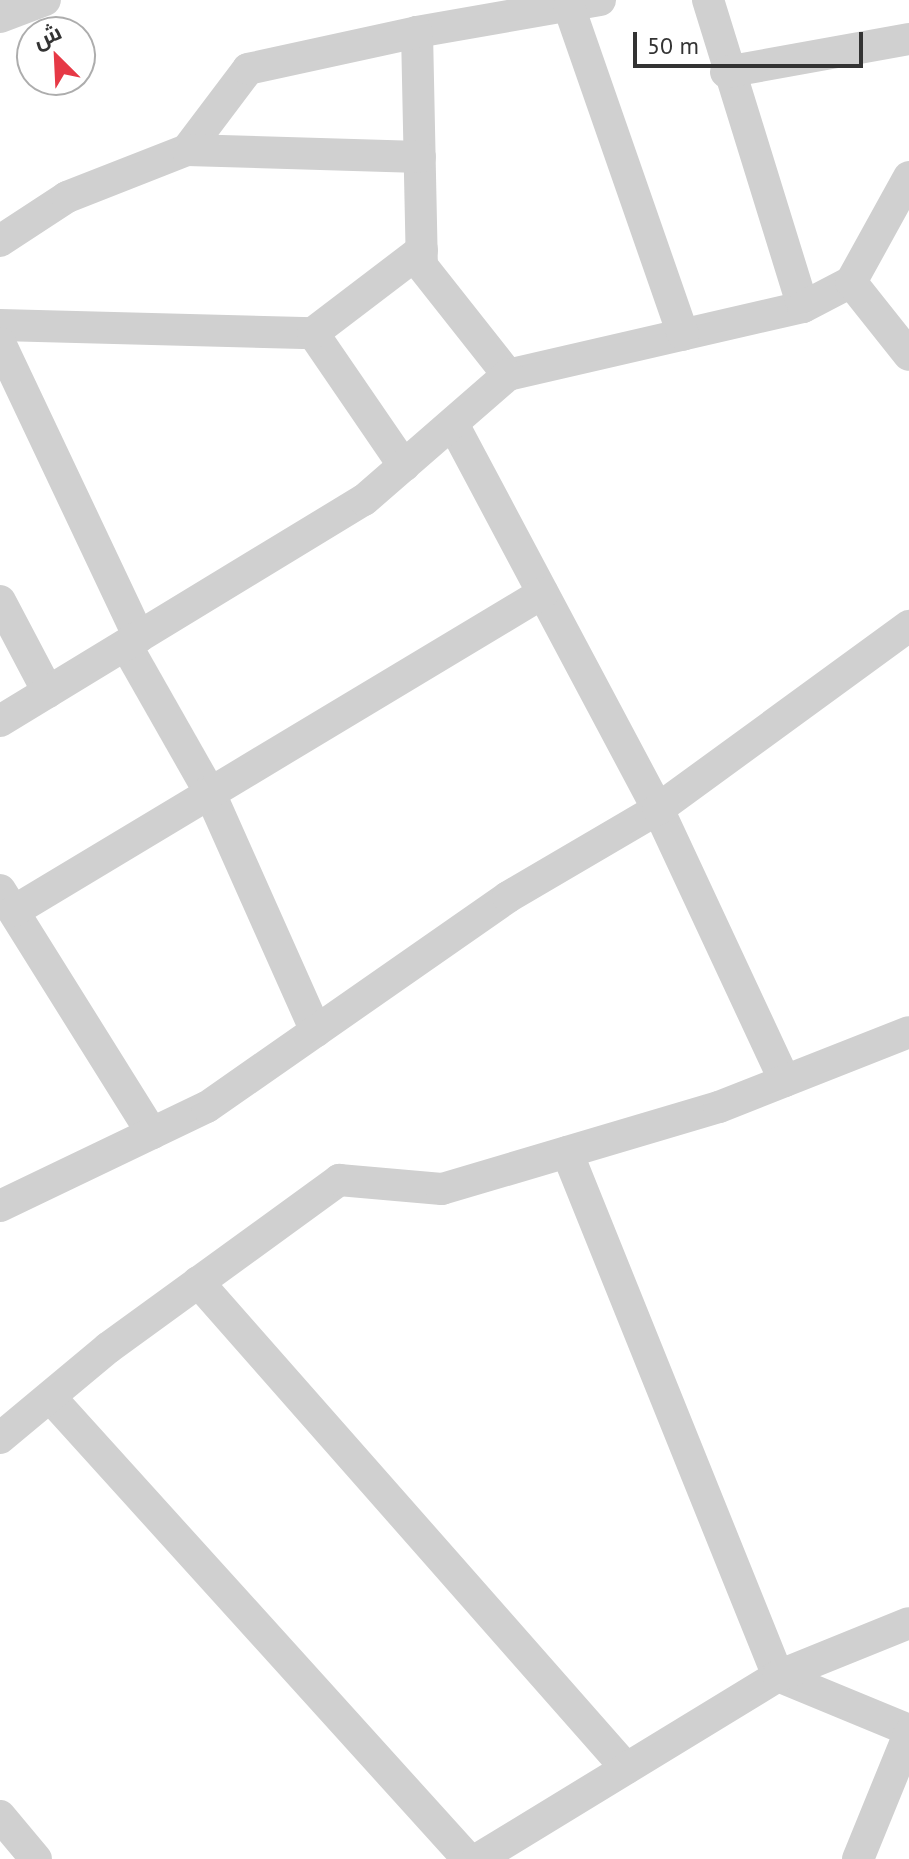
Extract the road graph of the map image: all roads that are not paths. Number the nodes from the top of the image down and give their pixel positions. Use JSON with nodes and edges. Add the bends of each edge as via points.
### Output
{"nodes":[{"id":1,"x":45,"y":0,"type":"edge"},
{"id":2,"x":600,"y":0,"type":"edge"},
{"id":3,"x":708,"y":0,"type":"edge"},
{"id":4,"x":569,"y":7,"type":"junction"},
{"id":5,"x":0,"y":17,"type":"edge"},
{"id":6,"x":417,"y":32,"type":"junction"},
{"id":7,"x":909,"y":39,"type":"edge"},
{"id":8,"x":726,"y":72,"type":"junction"},
{"id":9,"x":187,"y":150,"type":"junction"},
{"id":10,"x":420,"y":157,"type":"junction"},
{"id":11,"x":909,"y":177,"type":"edge"},
{"id":12,"x":0,"y":241,"type":"edge"},
{"id":13,"x":422,"y":250,"type":"junction"},
{"id":14,"x":851,"y":282,"type":"junction"},
{"id":15,"x":803,"y":307,"type":"junction"},
{"id":16,"x":0,"y":325,"type":"edge"},
{"id":17,"x":313,"y":333,"type":"junction"},
{"id":18,"x":683,"y":335,"type":"junction"},
{"id":19,"x":0,"y":343,"type":"edge"},
{"id":20,"x":909,"y":355,"type":"edge"},
{"id":21,"x":508,"y":375,"type":"junction"},
{"id":22,"x":453,"y":424,"type":"junction"},
{"id":23,"x":404,"y":466,"type":"junction"},
{"id":24,"x":543,"y":593,"type":"junction"},
{"id":25,"x":0,"y":601,"type":"edge"},
{"id":26,"x":909,"y":626,"type":"edge"},
{"id":27,"x":132,"y":641,"type":"junction"},
{"id":28,"x":48,"y":692,"type":"junction"},
{"id":29,"x":0,"y":721,"type":"edge"},
{"id":30,"x":209,"y":791,"type":"junction"},
{"id":31,"x":658,"y":809,"type":"junction"},
{"id":32,"x":7,"y":900,"type":"edge"},
{"id":33,"x":316,"y":1031,"type":"junction"},
{"id":34,"x":909,"y":1032,"type":"edge"},
{"id":35,"x":785,"y":1081,"type":"junction"},
{"id":36,"x":152,"y":1133,"type":"junction"},
{"id":37,"x":567,"y":1152,"type":"junction"},
{"id":38,"x":0,"y":1206,"type":"edge"},
{"id":39,"x":198,"y":1282,"type":"junction"},
{"id":40,"x":50,"y":1397,"type":"junction"},
{"id":41,"x":0,"y":1438,"type":"edge"},
{"id":42,"x":909,"y":1623,"type":"edge"},
{"id":43,"x":778,"y":1676,"type":"junction"},
{"id":44,"x":909,"y":1732,"type":"edge"},
{"id":45,"x":626,"y":1768,"type":"junction"},
{"id":46,"x":0,"y":1816,"type":"edge"},
{"id":47,"x":36,"y":1859,"type":"edge"},
{"id":48,"x":468,"y":1859,"type":"edge"},
{"id":49,"x":478,"y":1859,"type":"edge"},
{"id":50,"x":858,"y":1859,"type":"edge"}],
"edges":[{"from":1,"to":5,"type":"street"},
{"from":2,"to":4,"type":"street"},
{"from":3,"to":8,"type":"street"},
{"from":4,"to":6,"type":"street"},
{"from":4,"to":18,"type":"street"},
{"from":6,"to":9,"type":"street","via":[[248,69]]},
{"from":6,"to":10,"type":"street"},
{"from":7,"to":8,"type":"street"},
{"from":8,"to":15,"type":"street"},
{"from":9,"to":10,"type":"street"},
{"from":9,"to":12,"type":"street","via":[[67,197]]},
{"from":10,"to":13,"type":"street"},
{"from":11,"to":14,"type":"street"},
{"from":13,"to":17,"type":"street"},
{"from":13,"to":21,"type":"street","via":[[422,266]]},
{"from":14,"to":15,"type":"street"},
{"from":14,"to":20,"type":"street"},
{"from":15,"to":18,"type":"street"},
{"from":16,"to":17,"type":"street"},
{"from":17,"to":23,"type":"street"},
{"from":18,"to":21,"type":"street"},
{"from":19,"to":27,"type":"street"},
{"from":21,"to":22,"type":"street"},
{"from":22,"to":23,"type":"street"},
{"from":22,"to":24,"type":"street"},
{"from":23,"to":27,"type":"street","via":[[364,500]]},
{"from":24,"to":30,"type":"street"},
{"from":24,"to":31,"type":"street"},
{"from":25,"to":28,"type":"street"},
{"from":26,"to":31,"type":"street"},
{"from":27,"to":28,"type":"street"},
{"from":27,"to":30,"type":"street"},
{"from":28,"to":29,"type":"street"},
{"from":30,"to":32,"type":"street"},
{"from":30,"to":33,"type":"street"},
{"from":31,"to":33,"type":"street","via":[[508,897]]},
{"from":31,"to":35,"type":"street"},
{"from":32,"to":36,"type":"street"},
{"from":33,"to":36,"type":"street","via":[[207,1107]]},
{"from":34,"to":35,"type":"street"},
{"from":35,"to":37,"type":"street"},
{"from":36,"to":38,"type":"street"},
{"from":37,"to":39,"type":"street","via":[[442,1189],[339,1180]]},
{"from":37,"to":43,"type":"street"},
{"from":39,"to":40,"type":"street"},
{"from":39,"to":45,"type":"street"},
{"from":40,"to":41,"type":"street"},
{"from":40,"to":48,"type":"street"},
{"from":42,"to":43,"type":"street"},
{"from":43,"to":44,"type":"street"},
{"from":43,"to":45,"type":"street"},
{"from":44,"to":50,"type":"street"},
{"from":45,"to":49,"type":"street"},
{"from":46,"to":47,"type":"street"}]}
